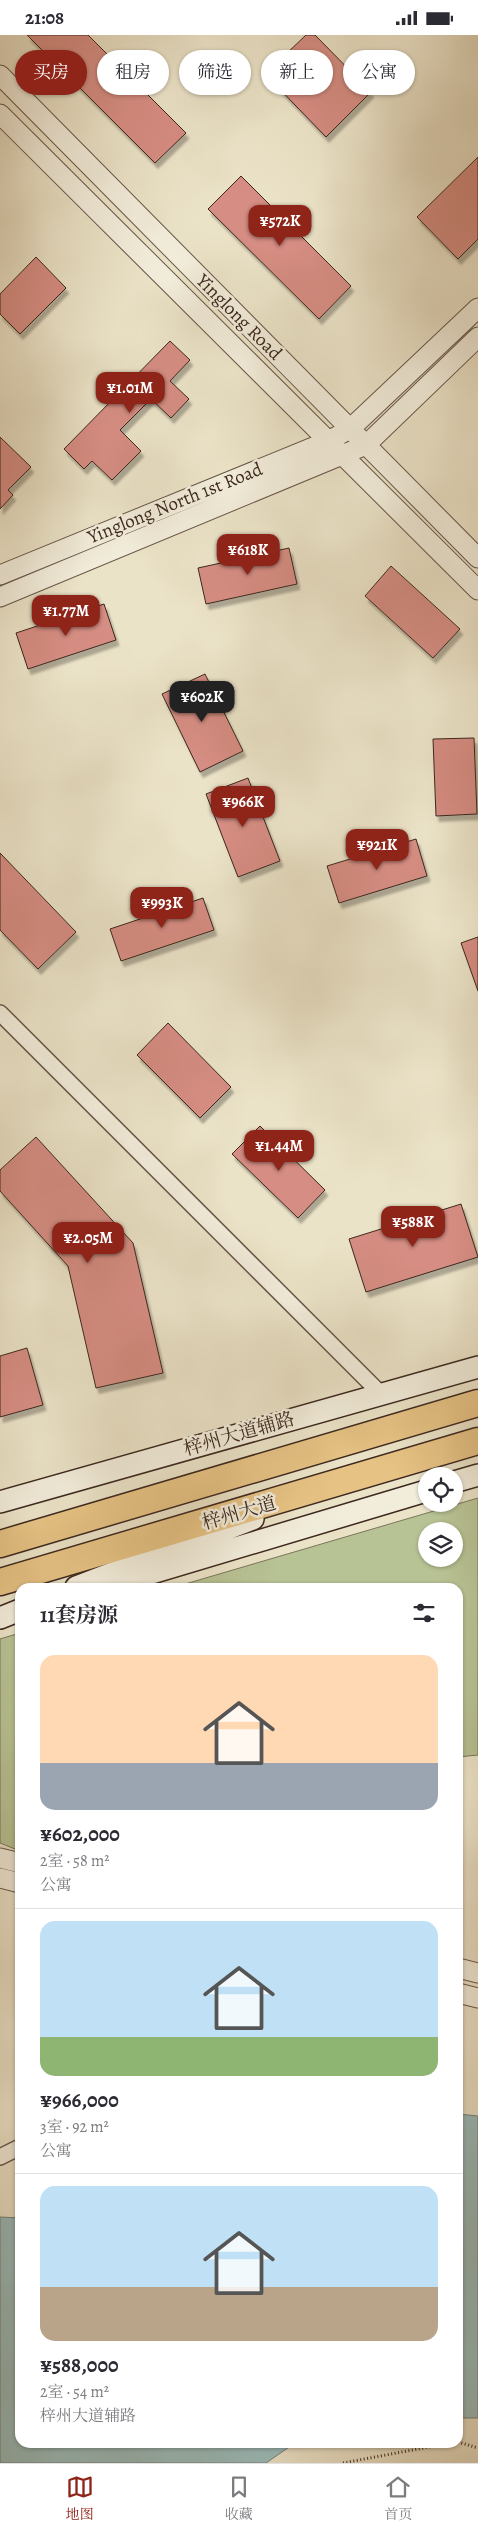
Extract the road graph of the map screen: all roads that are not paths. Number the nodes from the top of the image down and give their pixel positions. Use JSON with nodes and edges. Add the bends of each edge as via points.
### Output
{"nodes":[{"id":1,"x":0,"y":75,"type":"edge"},
{"id":2,"x":0,"y":113,"type":"edge"},
{"id":3,"x":478,"y":308,"type":"edge"},
{"id":4,"x":478,"y":337,"type":"edge"},
{"id":5,"x":350,"y":429,"type":"junction"},
{"id":6,"x":328,"y":441,"type":"junction"},
{"id":7,"x":366,"y":445,"type":"junction"},
{"id":8,"x":342,"y":455,"type":"junction"},
{"id":9,"x":478,"y":558,"type":"edge"},
{"id":10,"x":0,"y":575,"type":"edge"},
{"id":11,"x":478,"y":590,"type":"edge"},
{"id":12,"x":0,"y":597,"type":"edge"},
{"id":13,"x":0,"y":1013,"type":"edge"},
{"id":14,"x":478,"y":1367,"type":"edge"},
{"id":15,"x":381,"y":1394,"type":"junction"},
{"id":16,"x":478,"y":1403,"type":"edge"},
{"id":17,"x":478,"y":1441,"type":"edge"},
{"id":18,"x":367,"y":1475,"type":"junction"},
{"id":19,"x":478,"y":1475,"type":"edge"},
{"id":20,"x":463,"y":1479,"type":"edge"},
{"id":21,"x":418,"y":1493,"type":"edge"},
{"id":22,"x":0,"y":1502,"type":"edge"},
{"id":23,"x":89,"y":1517,"type":"junction"},
{"id":24,"x":0,"y":1532,"type":"edge"},
{"id":25,"x":0,"y":1544,"type":"edge"},
{"id":26,"x":0,"y":1583,"type":"edge"},
{"id":27,"x":86,"y":1583,"type":"edge"},
{"id":28,"x":118,"y":1583,"type":"edge"},
{"id":29,"x":15,"y":1612,"type":"edge"},
{"id":30,"x":15,"y":1615,"type":"edge"},
{"id":31,"x":0,"y":1619,"type":"edge"},
{"id":32,"x":0,"y":1858,"type":"edge"},
{"id":33,"x":15,"y":1862,"type":"edge"},
{"id":34,"x":0,"y":1878,"type":"edge"},
{"id":35,"x":15,"y":1882,"type":"edge"},
{"id":36,"x":463,"y":1970,"type":"edge"},
{"id":37,"x":478,"y":1973,"type":"edge"},
{"id":38,"x":463,"y":1994,"type":"edge"},
{"id":39,"x":478,"y":1997,"type":"edge"},
{"id":40,"x":15,"y":2150,"type":"edge"},
{"id":41,"x":0,"y":2157,"type":"edge"}],
"edges":[{"from":1,"to":5,"type":"street","name":"Yinglong Road"},
{"from":2,"to":6,"type":"street","name":"Yinglong Road"},
{"from":3,"to":5,"type":"street","name":"Yinglong North 1st Road"},
{"from":4,"to":7,"type":"street"},
{"from":5,"to":6,"type":"street","name":"Yinglong North 1st Road"},
{"from":5,"to":7,"type":"street","name":"Yinglong Road"},
{"from":6,"to":8,"type":"street","name":"Yinglong Road"},
{"from":6,"to":10,"type":"street","name":"Yinglong North 1st Road"},
{"from":7,"to":8,"type":"street","name":"Yinglong North 1st Road"},
{"from":7,"to":9,"type":"street","name":"Yinglong Road"},
{"from":8,"to":11,"type":"street","name":"Yinglong Road"},
{"from":8,"to":12,"type":"street","name":"Yinglong North 1st Road"},
{"from":13,"to":15,"type":"street"},
{"from":14,"to":15,"type":"main road","name":"梓州大道辅路"},
{"from":15,"to":22,"type":"main road","name":"梓州大道辅路"},
{"from":16,"to":23,"type":"highway","name":"梓州大道"},
{"from":17,"to":18,"type":"highway","name":"梓州大道"},
{"from":18,"to":26,"type":"highway","name":"梓州大道"},
{"from":18,"to":27,"type":"main road"},
{"from":19,"to":20,"type":"main road"},
{"from":21,"to":28,"type":"main road"},
{"from":23,"to":24,"type":"main road"},
{"from":23,"to":25,"type":"highway","name":"梓州大道"},
{"from":29,"to":31,"type":"main road"},
{"from":30,"to":31,"type":"main road"},
{"from":32,"to":33,"type":"street"},
{"from":34,"to":35,"type":"street"},
{"from":36,"to":37,"type":"street"},
{"from":38,"to":39,"type":"street"},
{"from":40,"to":41,"type":"street"}]}
